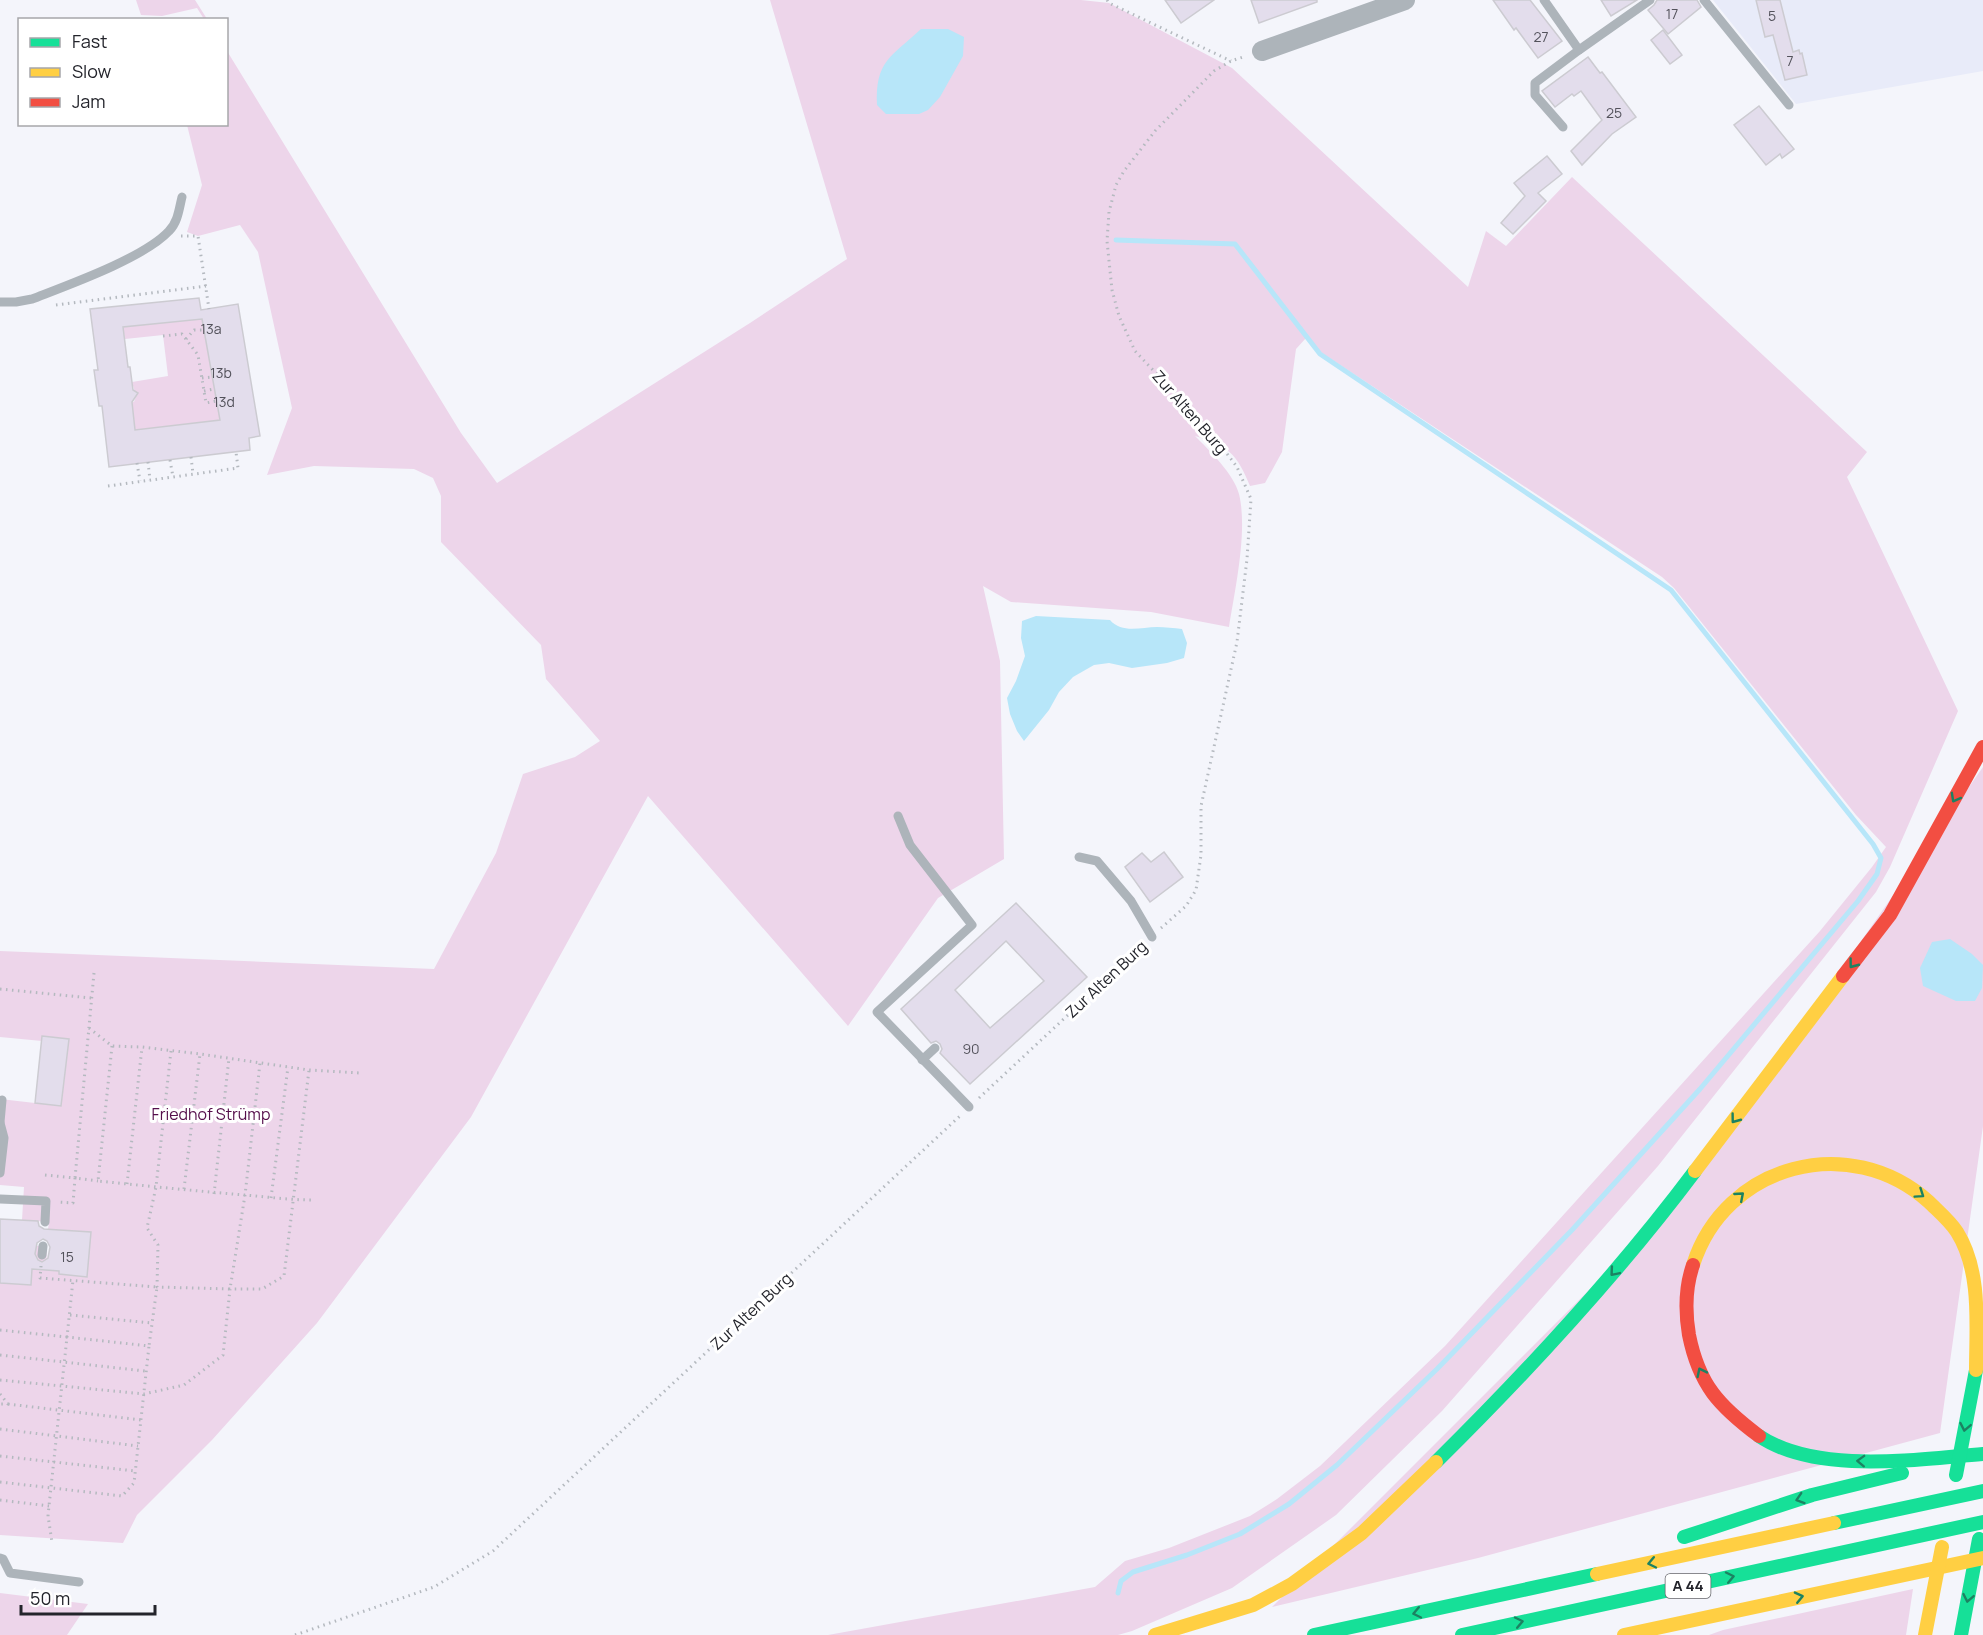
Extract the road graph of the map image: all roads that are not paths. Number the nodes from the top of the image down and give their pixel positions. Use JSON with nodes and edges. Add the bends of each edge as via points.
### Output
{"nodes":[{"id":1,"x":1405,"y":0,"type":"edge"},
{"id":2,"x":1544,"y":0,"type":"edge"},
{"id":3,"x":1650,"y":0,"type":"edge"},
{"id":4,"x":1704,"y":0,"type":"edge"},
{"id":5,"x":1579,"y":50,"type":"junction"},
{"id":6,"x":1262,"y":51,"type":"dead end"},
{"id":7,"x":1790,"y":105,"type":"dead end"},
{"id":8,"x":1563,"y":127,"type":"dead end"},
{"id":9,"x":182,"y":197,"type":"dead end"},
{"id":10,"x":0,"y":302,"type":"edge"},
{"id":11,"x":1983,"y":747,"type":"edge"},
{"id":12,"x":898,"y":816,"type":"dead end"},
{"id":13,"x":1079,"y":857,"type":"dead end"},
{"id":14,"x":1152,"y":937,"type":"road end"},
{"id":15,"x":935,"y":1047,"type":"dead end"},
{"id":16,"x":922,"y":1060,"type":"junction"},
{"id":17,"x":2,"y":1100,"type":"dead end"},
{"id":18,"x":969,"y":1107,"type":"road end"},
{"id":19,"x":0,"y":1123,"type":"edge"},
{"id":20,"x":1,"y":1153,"type":"edge"},
{"id":21,"x":0,"y":1173,"type":"edge"},
{"id":22,"x":0,"y":1199,"type":"edge"},
{"id":23,"x":45,"y":1222,"type":"dead end"},
{"id":24,"x":1983,"y":1336,"type":"edge"},
{"id":25,"x":1976,"y":1370,"type":"junction"},
{"id":26,"x":1983,"y":1454,"type":"edge"},
{"id":27,"x":1919,"y":1464,"type":"junction"},
{"id":28,"x":1983,"y":1491,"type":"edge"},
{"id":29,"x":1983,"y":1521,"type":"edge"},
{"id":30,"x":1668,"y":1541,"type":"dead end"},
{"id":31,"x":0,"y":1558,"type":"edge"},
{"id":32,"x":1983,"y":1558,"type":"edge"},
{"id":33,"x":1600,"y":1559,"type":"dead end"},
{"id":34,"x":79,"y":1582,"type":"dead end"},
{"id":35,"x":1475,"y":1601,"type":"junction"},
{"id":36,"x":1741,"y":1610,"type":"junction"},
{"id":37,"x":1155,"y":1635,"type":"edge"},
{"id":38,"x":1314,"y":1635,"type":"edge"},
{"id":39,"x":1462,"y":1635,"type":"edge"},
{"id":40,"x":1624,"y":1635,"type":"edge"},
{"id":41,"x":1680,"y":1635,"type":"edge"},
{"id":42,"x":1924,"y":1635,"type":"edge"},
{"id":43,"x":1961,"y":1635,"type":"edge"}],
"edges":[{"from":1,"to":6,"type":"street"},
{"from":2,"to":5,"type":"lane"},
{"from":3,"to":5,"type":"lane"},
{"from":4,"to":7,"type":"lane"},
{"from":5,"to":8,"type":"lane","via":[[1535,83],[1535,95]]},
{"from":9,"to":10,"type":"lane","via":[[170,230],[143,251],[46,293],[16,302]]},
{"from":11,"to":37,"type":"highway","one_way":true,"via":[[1890,915],[1678,1194],[1584,1307],[1498,1401],[1391,1506],[1292,1584],[1253,1605]]},
{"from":12,"to":16,"type":"lane","via":[[910,845],[972,925],[877,1012]]},
{"from":13,"to":14,"type":"lane","via":[[1097,861],[1131,901]]},
{"from":15,"to":16,"type":"lane"},
{"from":16,"to":18,"type":"lane"},
{"from":17,"to":19,"type":"lane"},
{"from":19,"to":20,"type":"lane","via":[[4,1138]]},
{"from":20,"to":21,"type":"lane"},
{"from":22,"to":23,"type":"lane","via":[[46,1201]]},
{"from":24,"to":25,"type":"highway"},
{"from":27,"to":25,"type":"highway","one_way":true,"via":[[1828,1460],[1787,1450],[1750,1431],[1718,1402],[1698,1368],[1687,1329],[1687,1287],[1698,1247],[1722,1211],[1750,1187],[1788,1169],[1829,1163],[1881,1172],[1925,1197],[1958,1234],[1973,1278]]},
{"from":25,"to":42,"type":"highway","one_way":true},
{"from":26,"to":27,"type":"highway"},
{"from":27,"to":30,"type":"highway","one_way":true},
{"from":28,"to":35,"type":"highway","number":"A 44","one_way":true},
{"from":39,"to":29,"type":"highway","number":"A 44","one_way":true},
{"from":29,"to":43,"type":"highway","one_way":true},
{"from":31,"to":34,"type":"lane","via":[[10,1573]]},
{"from":36,"to":32,"type":"highway","one_way":true},
{"from":33,"to":35,"type":"highway"},
{"from":35,"to":38,"type":"highway","number":"A 44","one_way":true},
{"from":36,"to":40,"type":"highway"},
{"from":36,"to":41,"type":"highway"}]}
